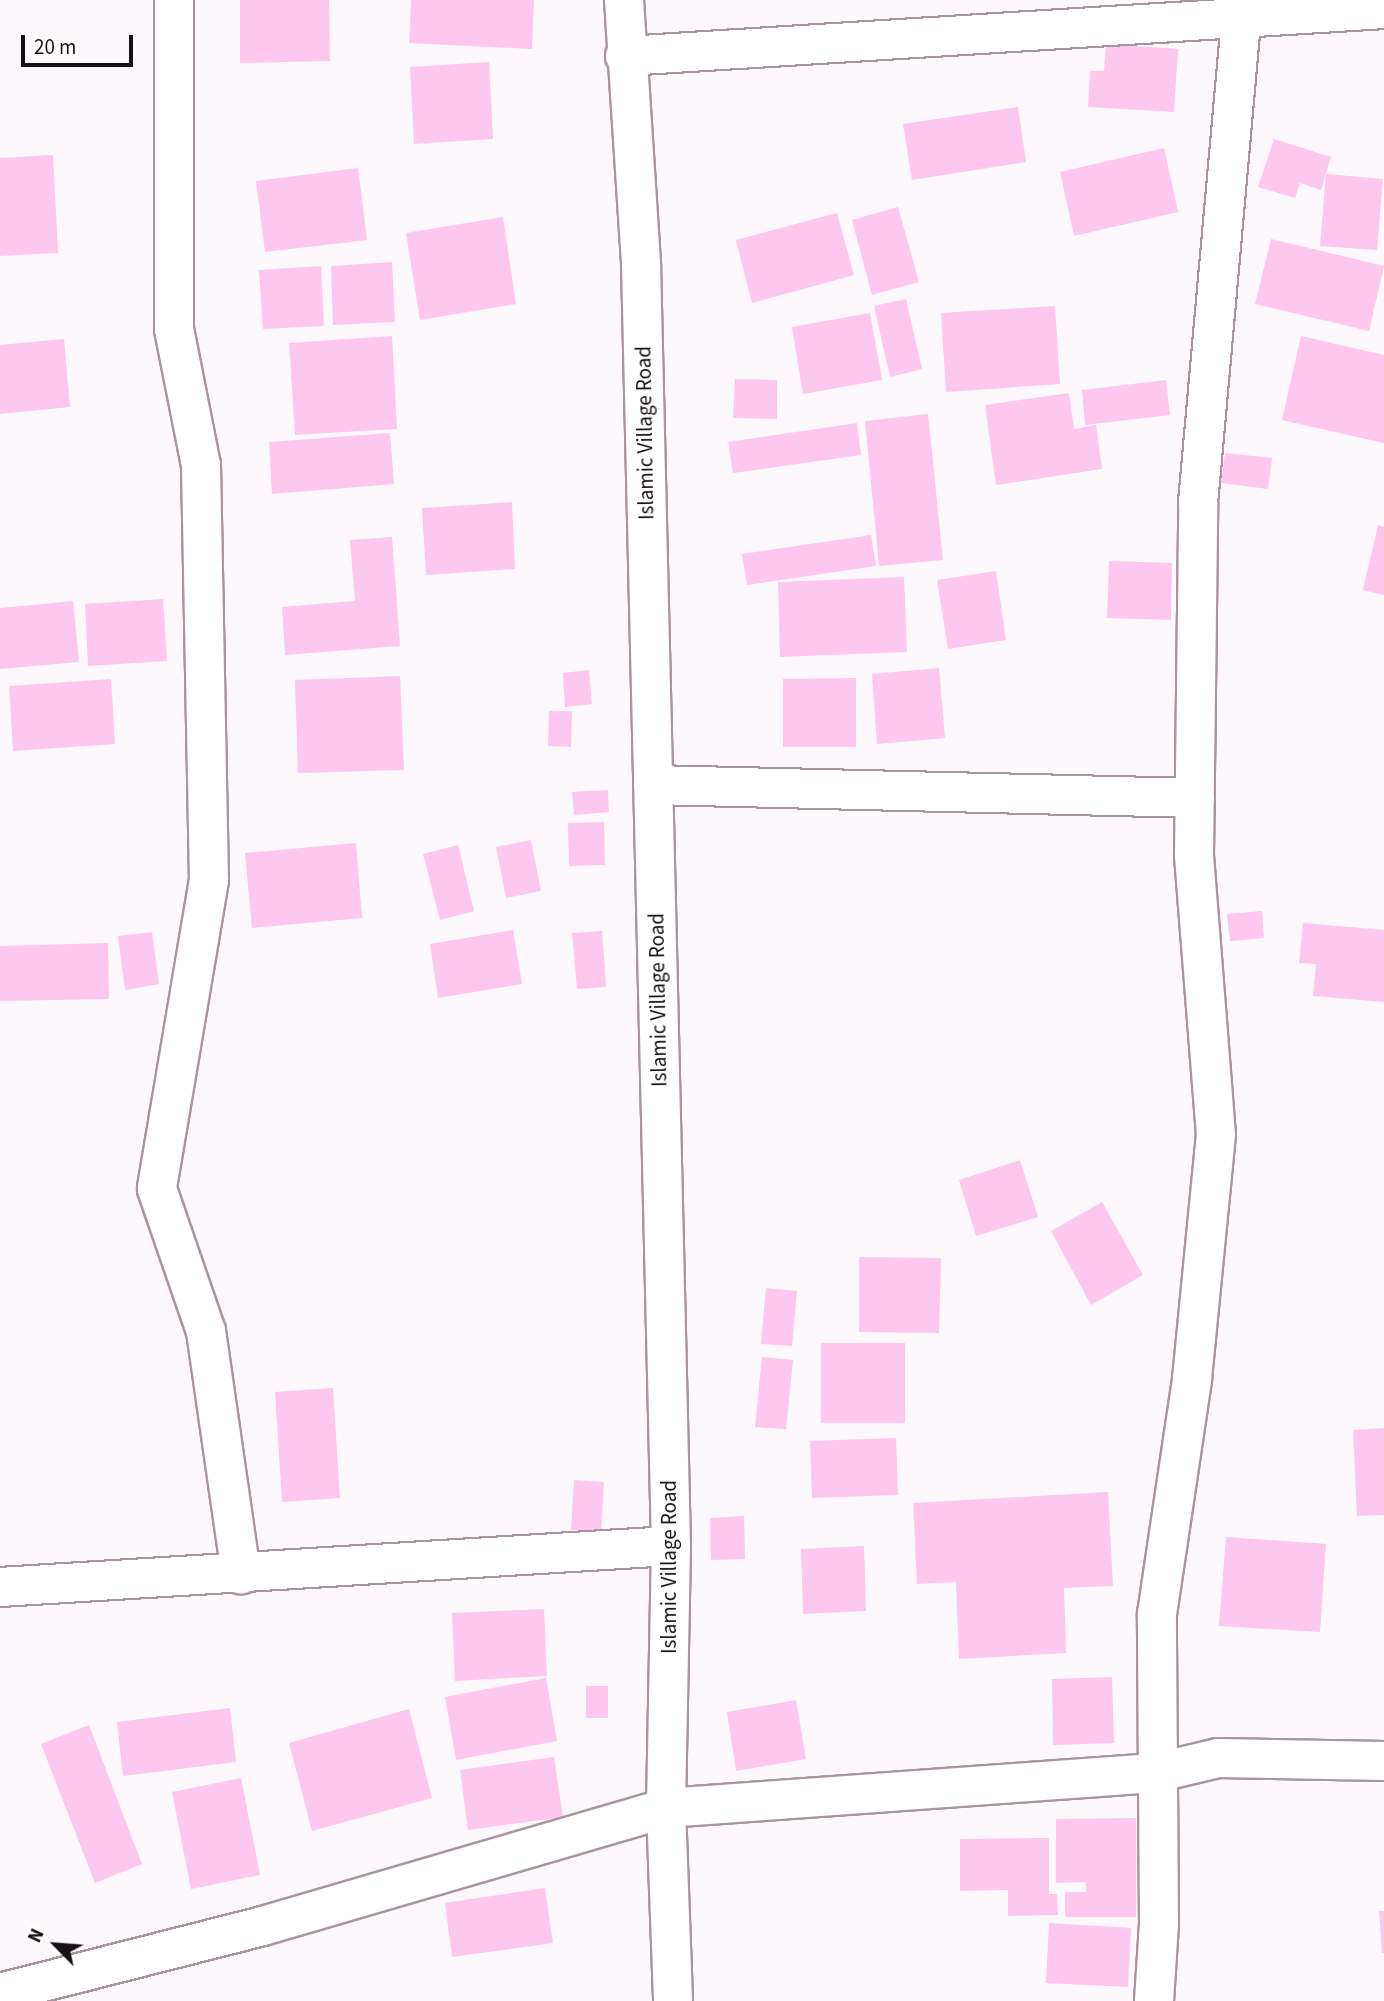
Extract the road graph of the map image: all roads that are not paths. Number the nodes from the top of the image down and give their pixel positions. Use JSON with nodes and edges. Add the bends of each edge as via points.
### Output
{"nodes":[{"id":1,"x":174,"y":0,"type":"edge"},
{"id":2,"x":624,"y":0,"type":"edge"},
{"id":3,"x":1384,"y":9,"type":"edge"},
{"id":4,"x":1241,"y":19,"type":"junction"},
{"id":5,"x":625,"y":56,"type":"junction"},
{"id":6,"x":653,"y":785,"type":"junction"},
{"id":7,"x":1195,"y":798,"type":"junction"},
{"id":8,"x":671,"y":1546,"type":"junction"},
{"id":9,"x":241,"y":1575,"type":"junction"},
{"id":10,"x":0,"y":1587,"type":"edge"},
{"id":11,"x":1384,"y":1761,"type":"edge"},
{"id":12,"x":1155,"y":1773,"type":"junction"},
{"id":13,"x":666,"y":1808,"type":"junction"},
{"id":14,"x":0,"y":1993,"type":"edge"},
{"id":15,"x":673,"y":2001,"type":"edge"},
{"id":16,"x":1154,"y":2001,"type":"edge"}],
"edges":[{"from":1,"to":9,"type":"street","via":[[174,329],[201,465],[209,880],[157,1189],[206,1331]]},
{"from":2,"to":5,"type":"street","name":"Islamic Village Road"},
{"from":3,"to":4,"type":"street"},
{"from":4,"to":5,"type":"street"},
{"from":4,"to":7,"type":"street","via":[[1198,503]]},
{"from":5,"to":6,"type":"street","name":"Islamic Village Road","via":[[641,263]]},
{"from":6,"to":7,"type":"street"},
{"from":6,"to":8,"type":"street","name":"Islamic Village Road"},
{"from":7,"to":12,"type":"street","via":[[1194,855],[1216,1135],[1192,1379],[1157,1614]]},
{"from":8,"to":9,"type":"street"},
{"from":8,"to":13,"type":"street","name":"Islamic Village Road"},
{"from":9,"to":10,"type":"street"},
{"from":11,"to":12,"type":"street","via":[[1218,1758]]},
{"from":12,"to":13,"type":"street"},
{"from":12,"to":16,"type":"street","via":[[1159,1923]]},
{"from":13,"to":14,"type":"street","via":[[263,1926]]},
{"from":13,"to":15,"type":"street","name":"Islamic Village Road"}]}
